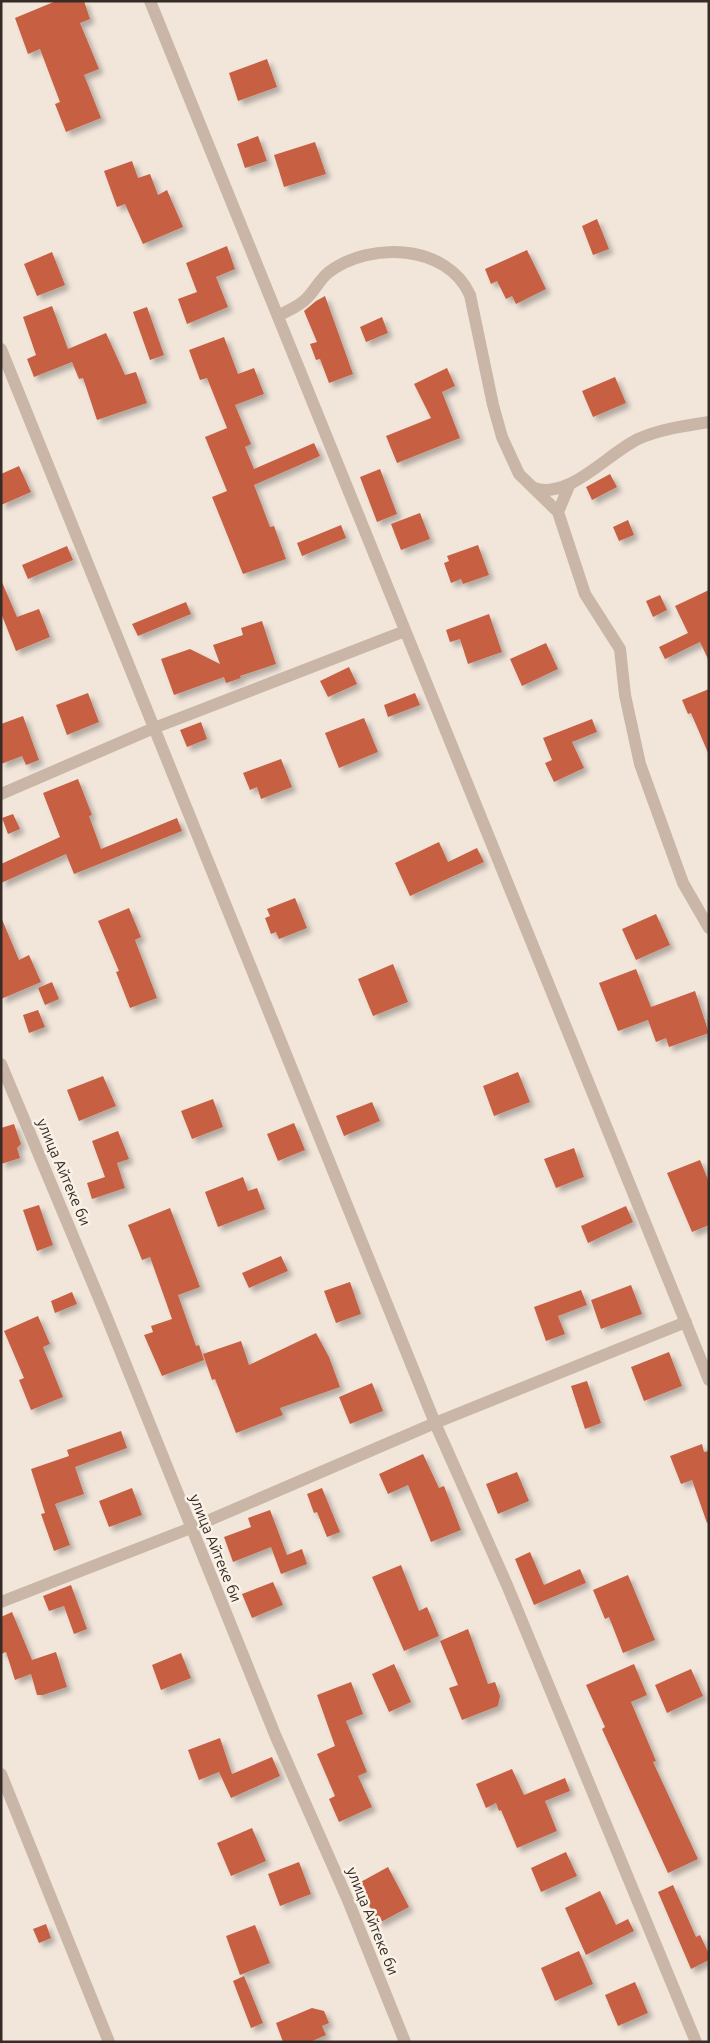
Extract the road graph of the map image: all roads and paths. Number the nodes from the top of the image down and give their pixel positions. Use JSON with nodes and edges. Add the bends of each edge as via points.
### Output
{"nodes":[{"id":1,"x":150,"y":1,"type":"edge"},
{"id":2,"x":278,"y":316,"type":"junction"},
{"id":3,"x":1,"y":349,"type":"edge"},
{"id":4,"x":709,"y":422,"type":"edge"},
{"id":5,"x":569,"y":486,"type":"junction"},
{"id":6,"x":534,"y":488,"type":"junction"},
{"id":7,"x":558,"y":512,"type":"junction"},
{"id":8,"x":405,"y":631,"type":"junction"},
{"id":9,"x":154,"y":728,"type":"junction"},
{"id":10,"x":1,"y":794,"type":"edge"},
{"id":11,"x":709,"y":928,"type":"edge"},
{"id":12,"x":1,"y":1064,"type":"edge"},
{"id":13,"x":686,"y":1322,"type":"junction"},
{"id":14,"x":709,"y":1380,"type":"edge"},
{"id":15,"x":435,"y":1423,"type":"junction"},
{"id":16,"x":190,"y":1528,"type":"junction"},
{"id":17,"x":1,"y":1602,"type":"edge"},
{"id":18,"x":1,"y":1774,"type":"edge"},
{"id":19,"x":109,"y":2042,"type":"edge"},
{"id":20,"x":405,"y":2042,"type":"edge"},
{"id":21,"x":696,"y":2042,"type":"edge"}],
"edges":[{"from":1,"to":2,"type":"street"},
{"from":2,"to":6,"type":"street","via":[[307,299],[319,282],[349,260],[390,252],[413,253],[453,272],[464,282],[470,295],[492,405],[502,437],[519,474]]},
{"from":2,"to":8,"type":"street"},
{"from":3,"to":9,"type":"street"},
{"from":4,"to":5,"type":"street","via":[[662,430],[637,440]]},
{"from":5,"to":6,"type":"street","via":[[544,491]]},
{"from":5,"to":7,"type":"street"},
{"from":6,"to":7,"type":"street"},
{"from":7,"to":11,"type":"street","via":[[585,594],[620,649],[625,695],[640,764],[683,882]]},
{"from":8,"to":9,"type":"street"},
{"from":8,"to":13,"type":"street"},
{"from":9,"to":10,"type":"street"},
{"from":9,"to":15,"type":"street"},
{"from":12,"to":16,"type":"street","name":"улица Айтеке би","via":[[100,1299]]},
{"from":13,"to":14,"type":"street"},
{"from":13,"to":15,"type":"street"},
{"from":15,"to":16,"type":"street"},
{"from":15,"to":21,"type":"street","via":[[507,1585]]},
{"from":16,"to":17,"type":"street"},
{"from":16,"to":20,"type":"street","name":"улица Айтеке би"},
{"from":18,"to":19,"type":"street"}]}
